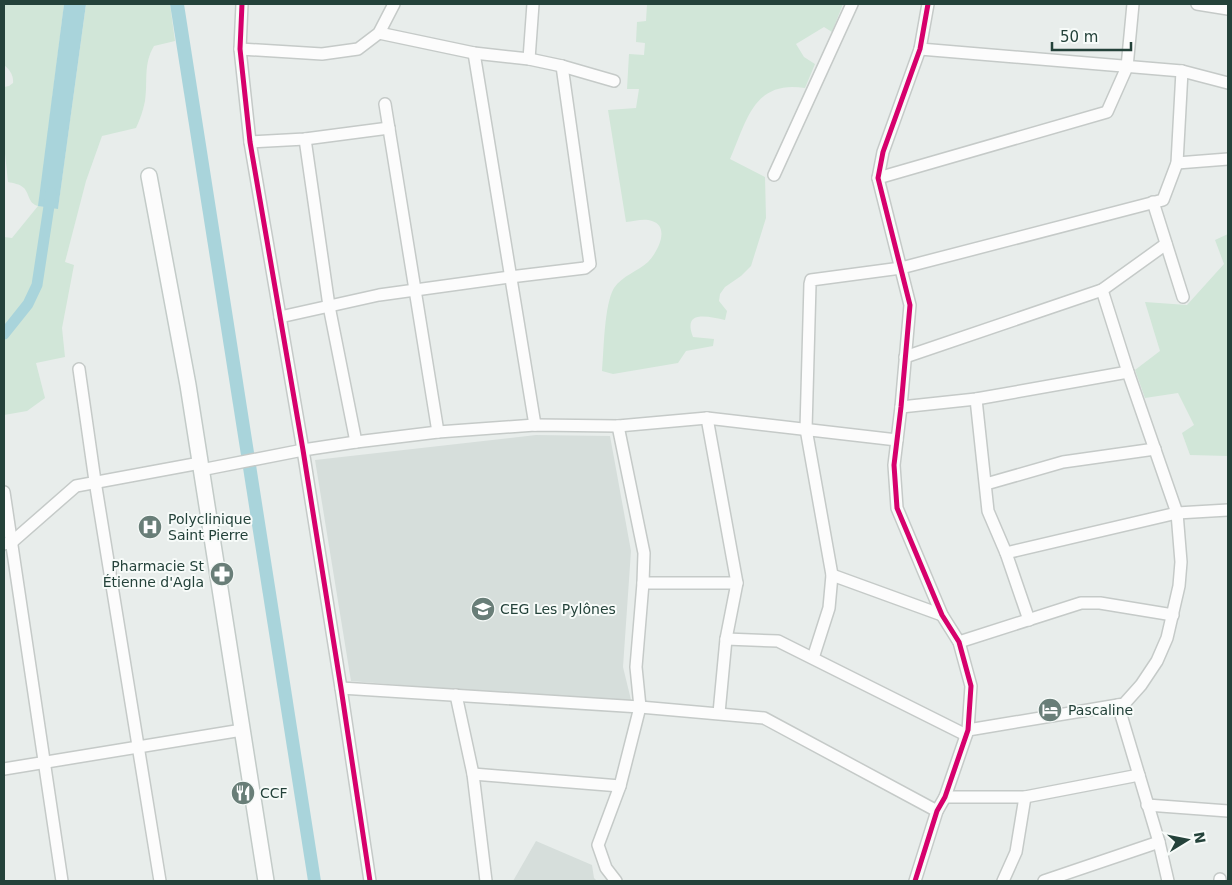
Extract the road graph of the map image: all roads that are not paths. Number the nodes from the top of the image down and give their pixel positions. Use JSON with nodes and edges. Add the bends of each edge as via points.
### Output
{"nodes":[{"id":1,"x":242,"y":4,"type":"edge"},
{"id":2,"x":394,"y":4,"type":"edge"},
{"id":3,"x":533,"y":4,"type":"edge"},
{"id":4,"x":852,"y":4,"type":"edge"},
{"id":5,"x":928,"y":4,"type":"edge"},
{"id":6,"x":1133,"y":4,"type":"edge"},
{"id":7,"x":1197,"y":4,"type":"edge"},
{"id":8,"x":1228,"y":9,"type":"edge"},
{"id":9,"x":379,"y":33,"type":"junction"},
{"id":10,"x":240,"y":49,"type":"junction"},
{"id":11,"x":920,"y":49,"type":"junction"},
{"id":12,"x":474,"y":53,"type":"junction"},
{"id":13,"x":529,"y":59,"type":"junction"},
{"id":14,"x":562,"y":66,"type":"junction"},
{"id":15,"x":1127,"y":67,"type":"junction"},
{"id":16,"x":1182,"y":71,"type":"junction"},
{"id":17,"x":614,"y":81,"type":"dead end"},
{"id":18,"x":1228,"y":83,"type":"edge"},
{"id":19,"x":385,"y":104,"type":"dead end"},
{"id":20,"x":389,"y":128,"type":"junction"},
{"id":21,"x":305,"y":139,"type":"junction"},
{"id":22,"x":250,"y":142,"type":"junction"},
{"id":23,"x":1228,"y":159,"type":"edge"},
{"id":24,"x":1177,"y":163,"type":"junction"},
{"id":25,"x":774,"y":175,"type":"dead end"},
{"id":26,"x":149,"y":176,"type":"dead end"},
{"id":27,"x":878,"y":178,"type":"junction"},
{"id":28,"x":1153,"y":202,"type":"junction"},
{"id":29,"x":1166,"y":244,"type":"junction"},
{"id":30,"x":901,"y":268,"type":"junction"},
{"id":31,"x":510,"y":277,"type":"junction"},
{"id":32,"x":1102,"y":290,"type":"junction"},
{"id":33,"x":416,"y":291,"type":"junction"},
{"id":34,"x":1183,"y":297,"type":"dead end"},
{"id":35,"x":328,"y":306,"type":"junction"},
{"id":36,"x":280,"y":317,"type":"junction"},
{"id":37,"x":905,"y":357,"type":"junction"},
{"id":38,"x":79,"y":369,"type":"dead end"},
{"id":39,"x":1128,"y":372,"type":"junction"},
{"id":40,"x":976,"y":399,"type":"junction"},
{"id":41,"x":901,"y":407,"type":"junction"},
{"id":42,"x":707,"y":418,"type":"junction"},
{"id":43,"x":535,"y":425,"type":"junction"},
{"id":44,"x":618,"y":426,"type":"junction"},
{"id":45,"x":806,"y":429,"type":"junction"},
{"id":46,"x":438,"y":432,"type":"junction"},
{"id":47,"x":897,"y":440,"type":"junction"},
{"id":48,"x":356,"y":442,"type":"junction"},
{"id":49,"x":1155,"y":449,"type":"junction"},
{"id":50,"x":303,"y":450,"type":"junction"},
{"id":51,"x":201,"y":467,"type":"junction"},
{"id":52,"x":96,"y":481,"type":"junction"},
{"id":53,"x":986,"y":484,"type":"junction"},
{"id":54,"x":4,"y":492,"type":"edge"},
{"id":55,"x":1228,"y":510,"type":"edge"},
{"id":56,"x":1178,"y":513,"type":"junction"},
{"id":57,"x":8,"y":543,"type":"edge"},
{"id":58,"x":1006,"y":553,"type":"junction"},
{"id":59,"x":832,"y":575,"type":"junction"},
{"id":60,"x":643,"y":583,"type":"junction"},
{"id":61,"x":737,"y":583,"type":"junction"},
{"id":62,"x":942,"y":615,"type":"junction"},
{"id":63,"x":1173,"y":615,"type":"junction"},
{"id":64,"x":1029,"y":620,"type":"junction"},
{"id":65,"x":726,"y":639,"type":"junction"},
{"id":66,"x":959,"y":642,"type":"junction"},
{"id":67,"x":813,"y":658,"type":"junction"},
{"id":68,"x":341,"y":688,"type":"junction"},
{"id":69,"x":456,"y":695,"type":"junction"},
{"id":70,"x":1118,"y":705,"type":"junction"},
{"id":71,"x":640,"y":707,"type":"junction"},
{"id":72,"x":719,"y":713,"type":"junction"},
{"id":73,"x":242,"y":730,"type":"junction"},
{"id":74,"x":967,"y":732,"type":"junction"},
{"id":75,"x":139,"y":747,"type":"junction"},
{"id":76,"x":44,"y":763,"type":"junction"},
{"id":77,"x":4,"y":769,"type":"edge"},
{"id":78,"x":473,"y":774,"type":"junction"},
{"id":79,"x":1139,"y":775,"type":"junction"},
{"id":80,"x":620,"y":786,"type":"junction"},
{"id":81,"x":945,"y":797,"type":"junction"},
{"id":82,"x":1025,"y":798,"type":"junction"},
{"id":83,"x":1147,"y":805,"type":"junction"},
{"id":84,"x":937,"y":811,"type":"junction"},
{"id":85,"x":1228,"y":811,"type":"edge"},
{"id":86,"x":1160,"y":842,"type":"junction"},
{"id":87,"x":62,"y":881,"type":"edge"},
{"id":88,"x":160,"y":881,"type":"edge"},
{"id":89,"x":266,"y":881,"type":"edge"},
{"id":90,"x":370,"y":881,"type":"edge"},
{"id":91,"x":486,"y":881,"type":"edge"},
{"id":92,"x":616,"y":881,"type":"edge"},
{"id":93,"x":915,"y":881,"type":"edge"},
{"id":94,"x":1003,"y":881,"type":"edge"},
{"id":95,"x":1044,"y":881,"type":"edge"},
{"id":96,"x":1168,"y":881,"type":"edge"}],
"edges":[{"from":1,"to":10,"type":"street"},
{"from":2,"to":9,"type":"street"},
{"from":3,"to":13,"type":"street"},
{"from":4,"to":25,"type":"street"},
{"from":5,"to":11,"type":"street"},
{"from":6,"to":15,"type":"street"},
{"from":7,"to":8,"type":"street"},
{"from":9,"to":10,"type":"street","via":[[358,49],[345,52],[322,54]]},
{"from":9,"to":12,"type":"street"},
{"from":10,"to":22,"type":"street"},
{"from":11,"to":15,"type":"street"},
{"from":11,"to":27,"type":"street","via":[[883,152]]},
{"from":12,"to":13,"type":"street"},
{"from":12,"to":31,"type":"street"},
{"from":13,"to":14,"type":"street"},
{"from":14,"to":17,"type":"street"},
{"from":14,"to":31,"type":"street","via":[[590,264],[585,268]]},
{"from":15,"to":16,"type":"street"},
{"from":15,"to":27,"type":"street","via":[[1107,112]]},
{"from":16,"to":18,"type":"street"},
{"from":16,"to":24,"type":"street"},
{"from":19,"to":20,"type":"street"},
{"from":20,"to":21,"type":"street"},
{"from":20,"to":33,"type":"street"},
{"from":21,"to":22,"type":"street"},
{"from":21,"to":35,"type":"street"},
{"from":22,"to":36,"type":"street"},
{"from":23,"to":24,"type":"street"},
{"from":24,"to":28,"type":"street","via":[[1162,200]]},
{"from":26,"to":51,"type":"street"},
{"from":27,"to":30,"type":"street"},
{"from":28,"to":29,"type":"street"},
{"from":28,"to":30,"type":"street"},
{"from":29,"to":32,"type":"street"},
{"from":29,"to":34,"type":"street"},
{"from":30,"to":37,"type":"street","via":[[910,305]]},
{"from":30,"to":45,"type":"street","via":[[811,280]]},
{"from":31,"to":33,"type":"street"},
{"from":31,"to":43,"type":"street"},
{"from":32,"to":37,"type":"street"},
{"from":32,"to":39,"type":"street"},
{"from":33,"to":35,"type":"street"},
{"from":33,"to":46,"type":"street"},
{"from":35,"to":36,"type":"street"},
{"from":35,"to":48,"type":"street"},
{"from":36,"to":50,"type":"street"},
{"from":37,"to":41,"type":"street"},
{"from":38,"to":52,"type":"street"},
{"from":39,"to":40,"type":"street"},
{"from":39,"to":49,"type":"street"},
{"from":40,"to":41,"type":"street"},
{"from":40,"to":53,"type":"street"},
{"from":41,"to":47,"type":"street"},
{"from":42,"to":44,"type":"street"},
{"from":42,"to":45,"type":"street"},
{"from":42,"to":61,"type":"street"},
{"from":43,"to":44,"type":"street"},
{"from":43,"to":46,"type":"street"},
{"from":44,"to":60,"type":"street","via":[[644,553]]},
{"from":45,"to":47,"type":"street"},
{"from":45,"to":59,"type":"street"},
{"from":46,"to":48,"type":"street"},
{"from":47,"to":62,"type":"street","via":[[894,465],[896,508]]},
{"from":48,"to":50,"type":"street"},
{"from":49,"to":53,"type":"street","via":[[1063,462]]},
{"from":49,"to":56,"type":"street"},
{"from":50,"to":51,"type":"street"},
{"from":50,"to":68,"type":"street"},
{"from":51,"to":52,"type":"street"},
{"from":51,"to":73,"type":"street"},
{"from":52,"to":57,"type":"street","via":[[76,486]]},
{"from":52,"to":75,"type":"street"},
{"from":53,"to":58,"type":"street","via":[[988,511]]},
{"from":54,"to":57,"type":"street"},
{"from":55,"to":56,"type":"street"},
{"from":56,"to":58,"type":"street"},
{"from":56,"to":63,"type":"street","via":[[1181,562]]},
{"from":57,"to":76,"type":"street"},
{"from":58,"to":64,"type":"street"},
{"from":59,"to":62,"type":"street"},
{"from":59,"to":67,"type":"street","via":[[829,608]]},
{"from":60,"to":61,"type":"street"},
{"from":60,"to":71,"type":"street","via":[[636,667]]},
{"from":61,"to":65,"type":"street"},
{"from":62,"to":66,"type":"street"},
{"from":63,"to":64,"type":"street","via":[[1100,603],[1081,604]]},
{"from":63,"to":70,"type":"street","via":[[1157,660],[1141,685],[1124,704]]},
{"from":64,"to":66,"type":"street"},
{"from":65,"to":67,"type":"street","via":[[778,641]]},
{"from":65,"to":72,"type":"street"},
{"from":66,"to":74,"type":"street","via":[[971,686]]},
{"from":67,"to":74,"type":"street"},
{"from":68,"to":69,"type":"street"},
{"from":68,"to":90,"type":"street"},
{"from":69,"to":71,"type":"street"},
{"from":69,"to":78,"type":"street"},
{"from":70,"to":74,"type":"street"},
{"from":70,"to":79,"type":"street"},
{"from":71,"to":72,"type":"street"},
{"from":71,"to":80,"type":"street"},
{"from":72,"to":84,"type":"street","via":[[764,718]]},
{"from":73,"to":75,"type":"street"},
{"from":73,"to":89,"type":"street"},
{"from":74,"to":81,"type":"street"},
{"from":75,"to":76,"type":"street"},
{"from":75,"to":88,"type":"street"},
{"from":76,"to":77,"type":"street"},
{"from":76,"to":87,"type":"street"},
{"from":78,"to":80,"type":"street"},
{"from":78,"to":91,"type":"street"},
{"from":79,"to":82,"type":"street"},
{"from":79,"to":83,"type":"street"},
{"from":80,"to":92,"type":"street","via":[[598,845],[606,868]]},
{"from":81,"to":82,"type":"street"},
{"from":81,"to":84,"type":"street"},
{"from":82,"to":94,"type":"street","via":[[1016,852]]},
{"from":83,"to":85,"type":"street"},
{"from":83,"to":86,"type":"street"},
{"from":84,"to":93,"type":"street"},
{"from":86,"to":95,"type":"street"},
{"from":86,"to":96,"type":"street"}]}
